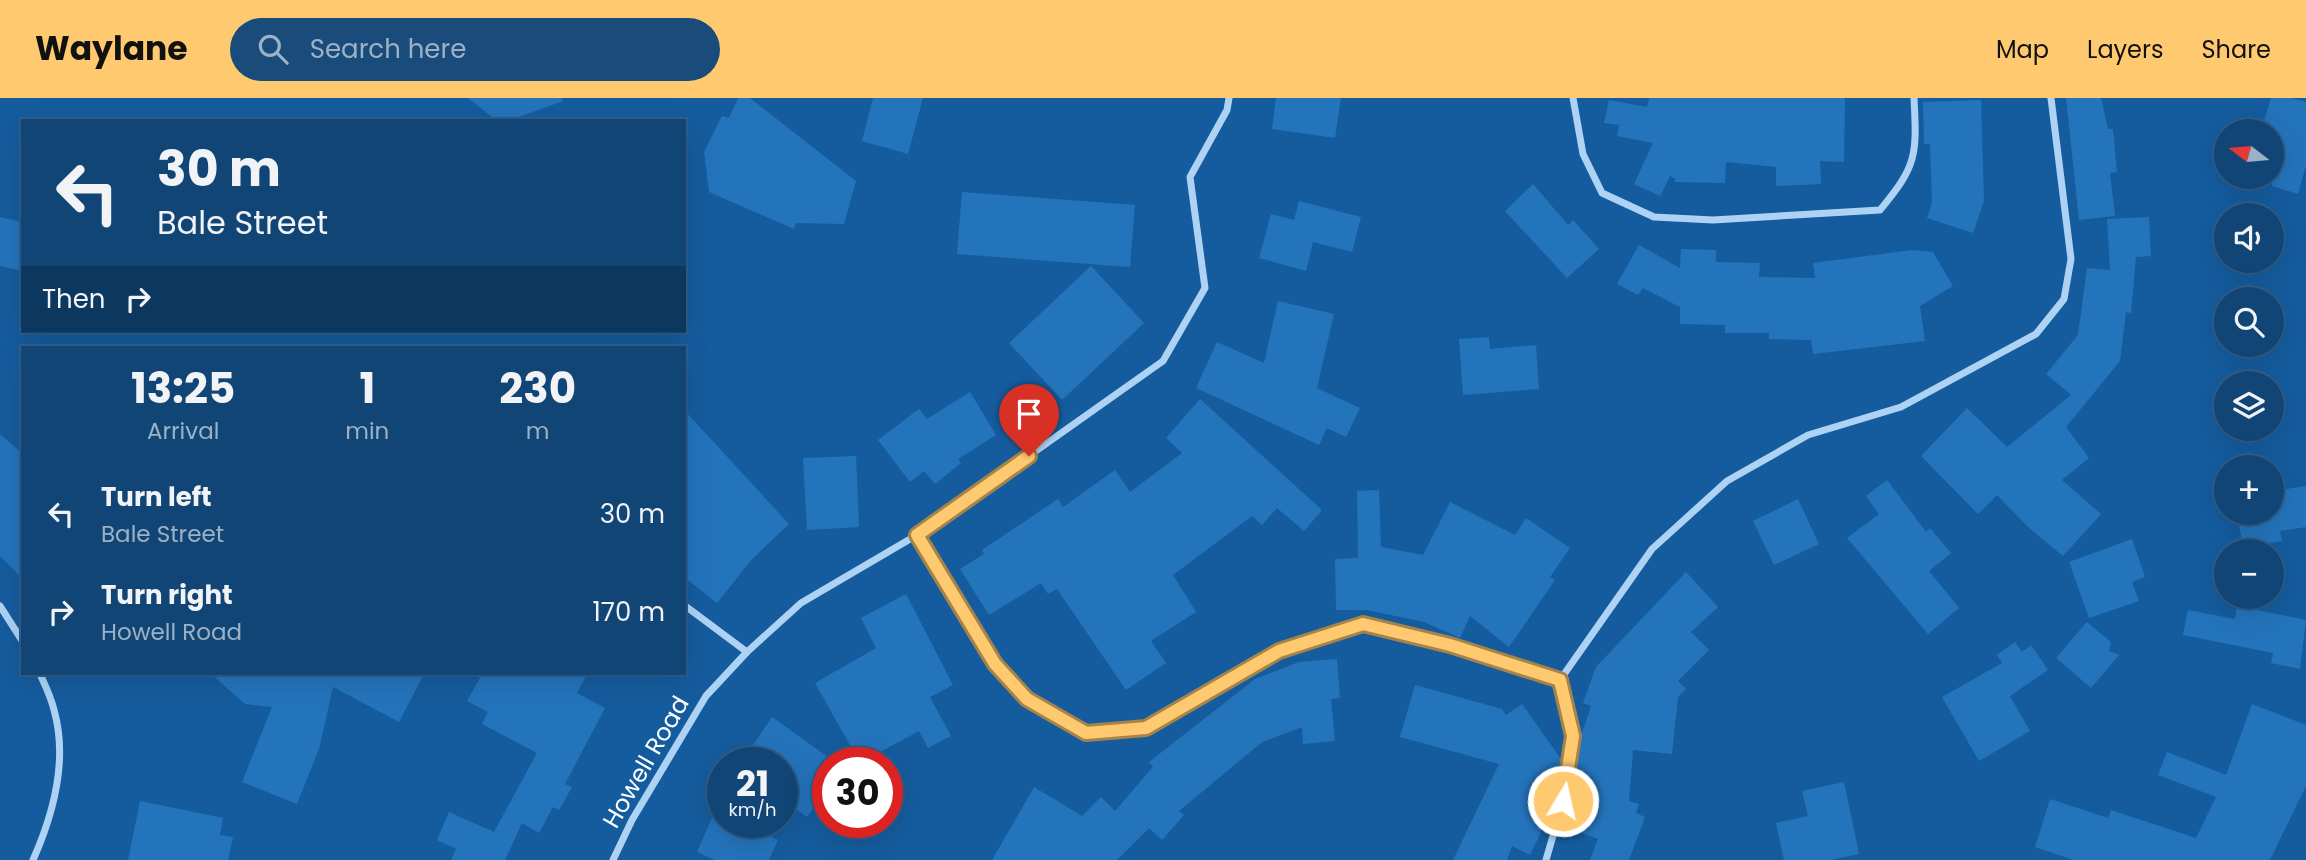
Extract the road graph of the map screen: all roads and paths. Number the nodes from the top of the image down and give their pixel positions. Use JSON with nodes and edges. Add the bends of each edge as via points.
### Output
{"nodes":[{"id":1,"x":1229,"y":98,"type":"edge"},
{"id":2,"x":1573,"y":98,"type":"edge"},
{"id":3,"x":1914,"y":98,"type":"edge"},
{"id":4,"x":2051,"y":98,"type":"edge"},
{"id":5,"x":917,"y":535,"type":"junction"},
{"id":6,"x":0,"y":606,"type":"edge"},
{"id":7,"x":686,"y":606,"type":"edge"},
{"id":8,"x":21,"y":639,"type":"edge"},
{"id":9,"x":747,"y":652,"type":"junction"},
{"id":10,"x":40,"y":675,"type":"edge"},
{"id":11,"x":1560,"y":680,"type":"junction"},
{"id":12,"x":33,"y":860,"type":"edge"},
{"id":13,"x":613,"y":860,"type":"edge"},
{"id":14,"x":1546,"y":860,"type":"edge"}],
"edges":[{"from":1,"to":5,"type":"street","name":"Howell Road","via":[[1227,110],[1190,177],[1205,288],[1163,361]]},
{"from":2,"to":3,"type":"street","via":[[1583,154],[1602,193],[1654,217],[1713,220],[1880,210],[1906,179],[1916,144]]},
{"from":4,"to":11,"type":"street","via":[[2071,259],[2064,299],[2036,334],[1901,407],[1808,435],[1727,481],[1653,549]]},
{"from":5,"to":9,"type":"street","name":"Howell Road","via":[[801,603]]},
{"from":5,"to":11,"type":"street","via":[[995,664],[1027,699],[1086,733],[1146,728],[1279,651],[1363,624],[1450,645]]},
{"from":6,"to":8,"type":"street"},
{"from":7,"to":9,"type":"street"},
{"from":9,"to":13,"type":"street","name":"Howell Road","via":[[706,696]]},
{"from":10,"to":12,"type":"street","via":[[55,711],[60,768],[46,832]]},
{"from":11,"to":14,"type":"street","via":[[1573,736],[1563,801]]}]}
